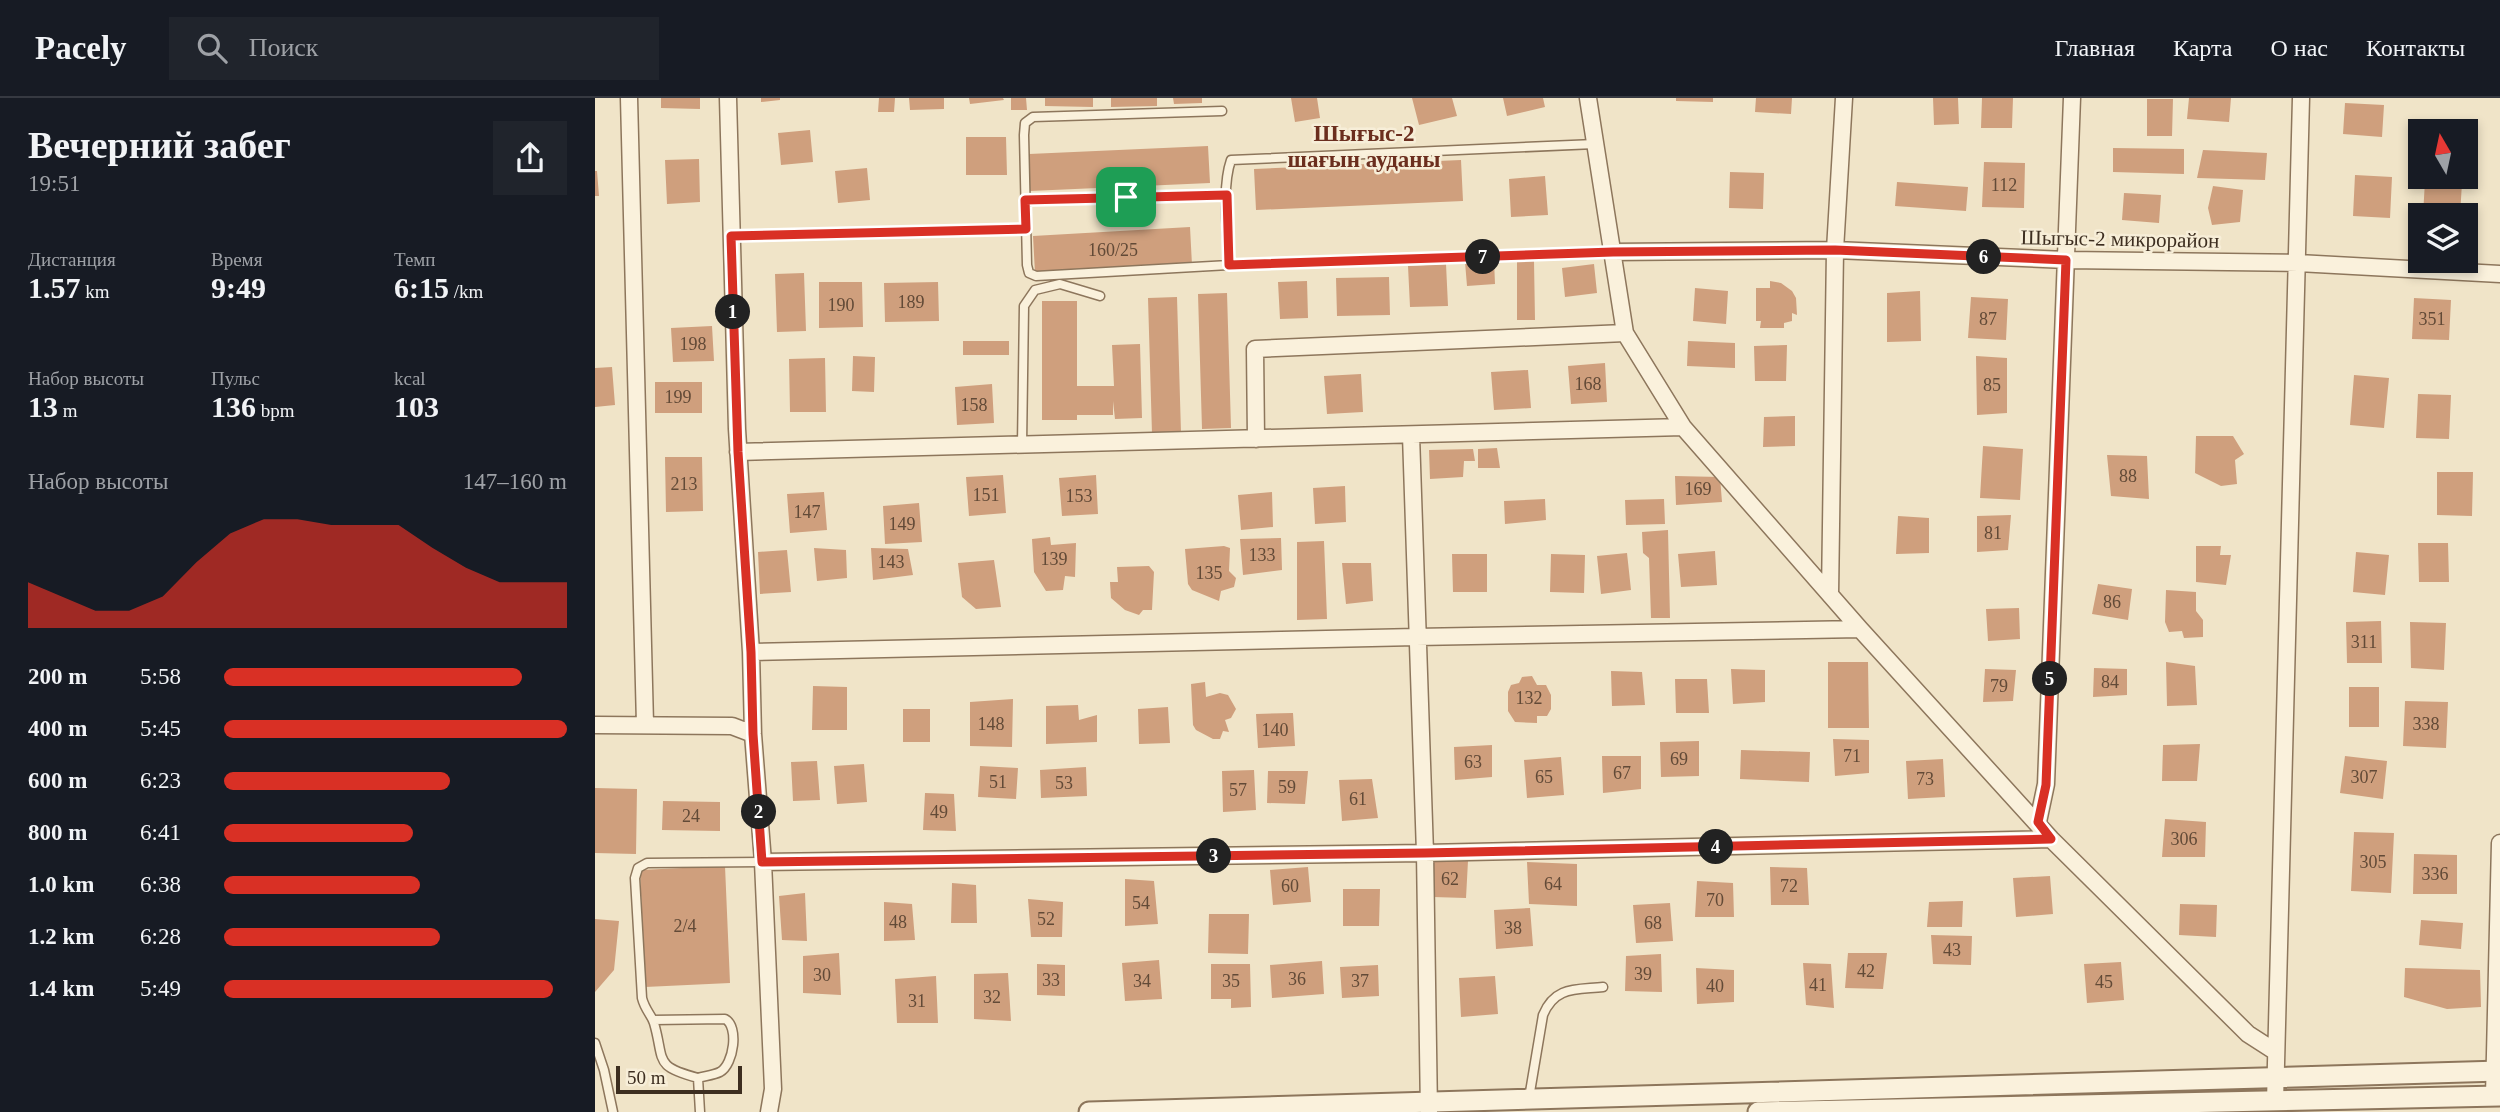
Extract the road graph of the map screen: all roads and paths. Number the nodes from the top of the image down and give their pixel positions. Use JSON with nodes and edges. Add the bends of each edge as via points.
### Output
{"nodes":[{"id":1,"x":629,"y":98,"type":"edge"},
{"id":2,"x":728,"y":98,"type":"edge"},
{"id":3,"x":1588,"y":98,"type":"edge"},
{"id":4,"x":1844,"y":98,"type":"edge"},
{"id":5,"x":2071,"y":98,"type":"edge"},
{"id":6,"x":2301,"y":98,"type":"edge"},
{"id":7,"x":1222,"y":111,"type":"dead end"},
{"id":8,"x":1595,"y":144,"type":"junction"},
{"id":9,"x":1227,"y":195,"type":"junction"},
{"id":10,"x":1025,"y":200,"type":"junction"},
{"id":11,"x":1026,"y":229,"type":"junction"},
{"id":12,"x":731,"y":236,"type":"junction"},
{"id":13,"x":1835,"y":250,"type":"junction"},
{"id":14,"x":1613,"y":252,"type":"junction"},
{"id":15,"x":2066,"y":260,"type":"junction"},
{"id":16,"x":2298,"y":263,"type":"junction"},
{"id":17,"x":1229,"y":265,"type":"junction"},
{"id":18,"x":2500,"y":274,"type":"edge"},
{"id":19,"x":1100,"y":296,"type":"dead end"},
{"id":20,"x":1625,"y":333,"type":"junction"},
{"id":21,"x":1683,"y":427,"type":"junction"},
{"id":22,"x":1411,"y":435,"type":"junction"},
{"id":23,"x":1256,"y":439,"type":"junction"},
{"id":24,"x":1022,"y":445,"type":"junction"},
{"id":25,"x":738,"y":452,"type":"junction"},
{"id":26,"x":1830,"y":595,"type":"junction"},
{"id":27,"x":1860,"y":629,"type":"junction"},
{"id":28,"x":1416,"y":637,"type":"junction"},
{"id":29,"x":751,"y":652,"type":"junction"},
{"id":30,"x":645,"y":724,"type":"junction"},
{"id":31,"x":595,"y":725,"type":"edge"},
{"id":32,"x":753,"y":734,"type":"junction"},
{"id":33,"x":2038,"y":822,"type":"junction"},
{"id":34,"x":2051,"y":839,"type":"junction"},
{"id":35,"x":2500,"y":843,"type":"edge"},
{"id":36,"x":1425,"y":853,"type":"junction"},
{"id":37,"x":762,"y":862,"type":"junction"},
{"id":38,"x":1603,"y":987,"type":"dead end"},
{"id":39,"x":653,"y":1020,"type":"junction"},
{"id":40,"x":595,"y":1043,"type":"edge"},
{"id":41,"x":2276,"y":1052,"type":"junction"},
{"id":42,"x":600,"y":1071,"type":"edge"},
{"id":43,"x":2497,"y":1072,"type":"edge"},
{"id":44,"x":698,"y":1077,"type":"junction"},
{"id":45,"x":2274,"y":1079,"type":"junction"},
{"id":46,"x":1978,"y":1086,"type":"junction"},
{"id":47,"x":2497,"y":1096,"type":"edge"},
{"id":48,"x":1529,"y":1098,"type":"junction"},
{"id":49,"x":2275,"y":1102,"type":"junction"},
{"id":50,"x":1428,"y":1106,"type":"edge"},
{"id":51,"x":1368,"y":1107,"type":"edge"},
{"id":52,"x":1971,"y":1110,"type":"edge"},
{"id":53,"x":613,"y":1112,"type":"edge"},
{"id":54,"x":700,"y":1112,"type":"edge"},
{"id":55,"x":769,"y":1112,"type":"edge"},
{"id":56,"x":1089,"y":1112,"type":"edge"},
{"id":57,"x":1758,"y":1112,"type":"edge"}],
"edges":[{"from":1,"to":30,"type":"street"},
{"from":2,"to":12,"type":"street"},
{"from":3,"to":8,"type":"street"},
{"from":4,"to":13,"type":"street"},
{"from":5,"to":15,"type":"street"},
{"from":6,"to":16,"type":"street"},
{"from":7,"to":10,"type":"lane","via":[[1033,117],[1025,123]]},
{"from":8,"to":9,"type":"lane","via":[[1231,160]]},
{"from":8,"to":14,"type":"street"},
{"from":9,"to":10,"type":"lane"},
{"from":9,"to":17,"type":"lane"},
{"from":10,"to":11,"type":"lane"},
{"from":11,"to":12,"type":"lane"},
{"from":11,"to":17,"type":"lane","via":[[1027,265],[1029,273],[1036,276]]},
{"from":12,"to":25,"type":"street"},
{"from":13,"to":14,"type":"street","name":"Шыгыс-2 микрорайон"},
{"from":13,"to":15,"type":"street","name":"Шыгыс-2 микрорайон"},
{"from":13,"to":26,"type":"street"},
{"from":14,"to":17,"type":"lane"},
{"from":14,"to":20,"type":"street"},
{"from":15,"to":16,"type":"street","name":"Шыгыс-2 микрорайон"},
{"from":15,"to":33,"type":"street","via":[[2046,785]]},
{"from":16,"to":18,"type":"street","name":"Шыгыс-2 микрорайон"},
{"from":16,"to":41,"type":"street"},
{"from":19,"to":24,"type":"lane","via":[[1060,284],[1035,290],[1024,306]]},
{"from":20,"to":21,"type":"street"},
{"from":20,"to":23,"type":"street","via":[[1255,349]]},
{"from":21,"to":22,"type":"street"},
{"from":21,"to":26,"type":"street"},
{"from":22,"to":23,"type":"street"},
{"from":22,"to":28,"type":"street"},
{"from":23,"to":24,"type":"street"},
{"from":24,"to":25,"type":"street"},
{"from":25,"to":29,"type":"street"},
{"from":26,"to":27,"type":"street"},
{"from":27,"to":28,"type":"street"},
{"from":27,"to":33,"type":"street"},
{"from":28,"to":29,"type":"street"},
{"from":28,"to":36,"type":"street"},
{"from":29,"to":32,"type":"street"},
{"from":30,"to":31,"type":"street"},
{"from":30,"to":32,"type":"street","via":[[732,726]]},
{"from":32,"to":37,"type":"street"},
{"from":33,"to":34,"type":"street"},
{"from":34,"to":36,"type":"street"},
{"from":34,"to":41,"type":"street","via":[[2248,1034]]},
{"from":35,"to":43,"type":"street"},
{"from":36,"to":37,"type":"street"},
{"from":36,"to":50,"type":"street"},
{"from":37,"to":39,"type":"lane","via":[[647,863],[638,868],[642,998]]},
{"from":37,"to":55,"type":"street","via":[[773,1089]]},
{"from":38,"to":48,"type":"lane","via":[[1564,992],[1548,1004]]},
{"from":39,"to":44,"type":"lane","via":[[663,1063],[674,1072]]},
{"from":39,"to":44,"type":"lane","via":[[731,1022],[728,1064],[720,1072]]},
{"from":40,"to":42,"type":"lane"},
{"from":41,"to":45,"type":"street"},
{"from":42,"to":53,"type":"lane"},
{"from":43,"to":45,"type":"street"},
{"from":43,"to":47,"type":"street"},
{"from":44,"to":54,"type":"lane"},
{"from":45,"to":46,"type":"street"},
{"from":45,"to":49,"type":"street"},
{"from":46,"to":48,"type":"street"},
{"from":46,"to":52,"type":"street"},
{"from":47,"to":49,"type":"street"},
{"from":48,"to":50,"type":"street"},
{"from":49,"to":52,"type":"street"},
{"from":50,"to":51,"type":"street"},
{"from":51,"to":56,"type":"street"},
{"from":52,"to":57,"type":"street"}]}
